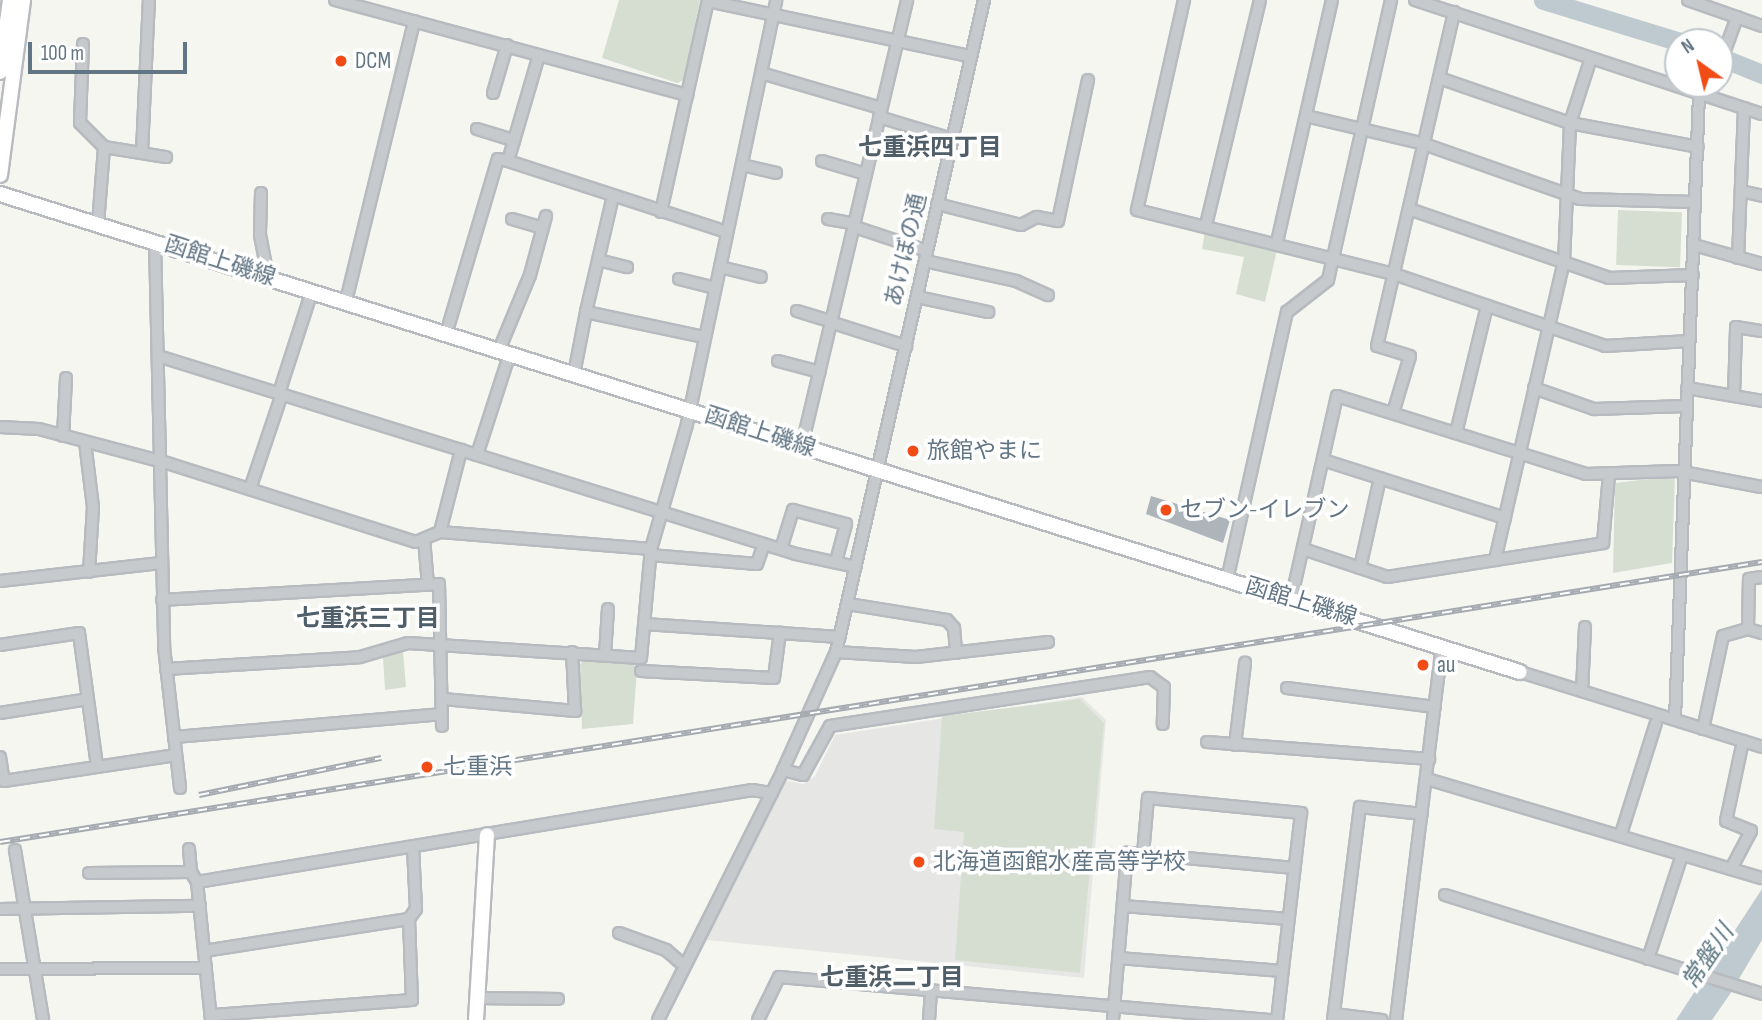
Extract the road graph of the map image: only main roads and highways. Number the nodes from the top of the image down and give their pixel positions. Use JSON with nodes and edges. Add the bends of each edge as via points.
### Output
{"nodes":[{"id":1,"x":10,"y":0,"type":"edge"},
{"id":2,"x":23,"y":0,"type":"edge"},
{"id":3,"x":0,"y":72,"type":"edge"},
{"id":4,"x":0,"y":175,"type":"edge"},
{"id":5,"x":0,"y":194,"type":"edge"},
{"id":6,"x":1520,"y":671,"type":"road end"},
{"id":7,"x":487,"y":835,"type":"road end"},
{"id":8,"x":476,"y":1020,"type":"edge"}],
"edges":[{"from":1,"to":3,"type":"main road"},
{"from":2,"to":4,"type":"main road"},
{"from":5,"to":6,"type":"main road","name":"函館上磯線"},
{"from":7,"to":8,"type":"main road"}]}
